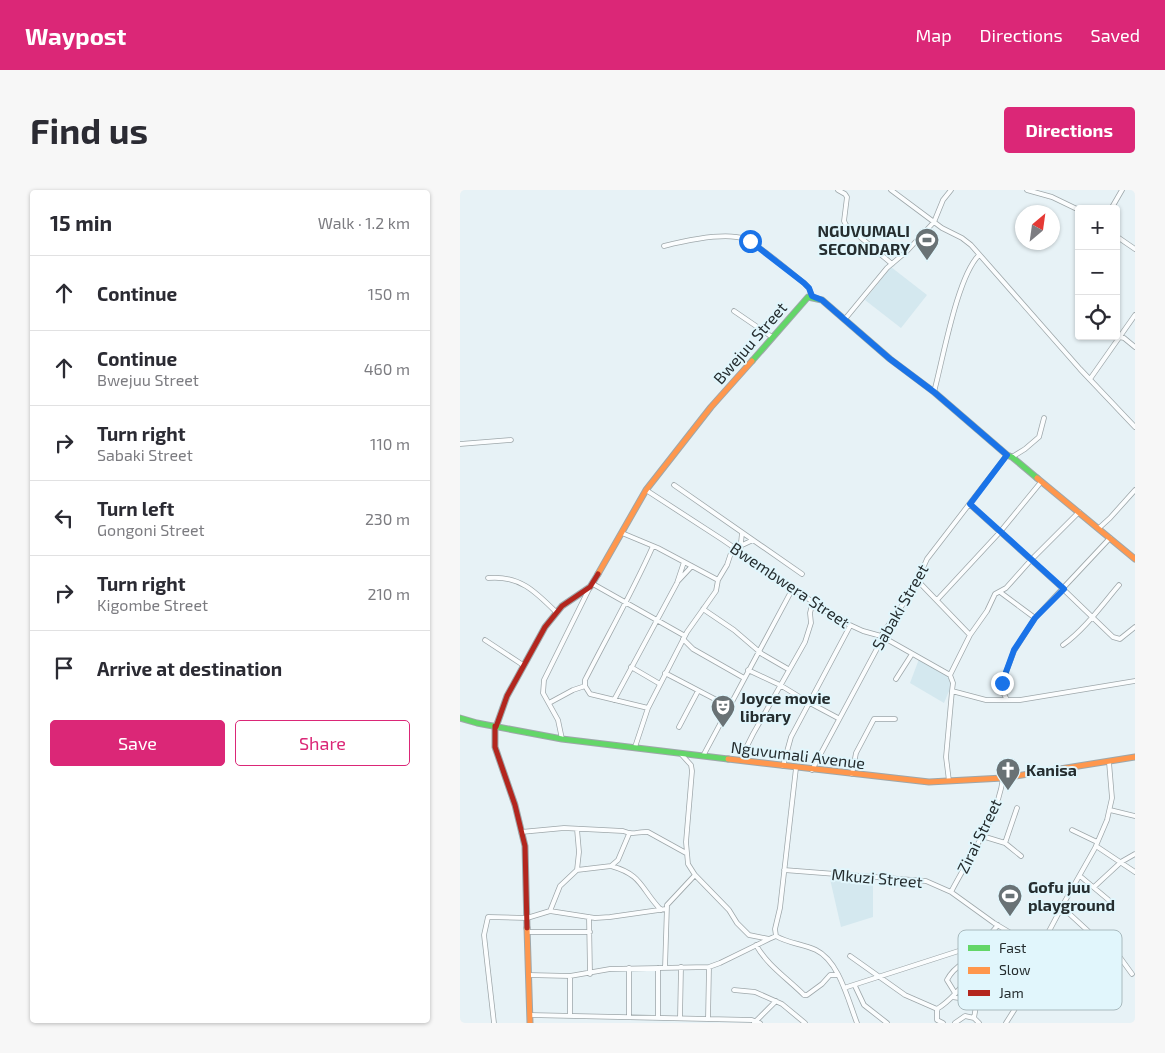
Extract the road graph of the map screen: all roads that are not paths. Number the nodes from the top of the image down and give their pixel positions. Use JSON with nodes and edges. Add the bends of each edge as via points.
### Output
{"nodes":[{"id":1,"x":838,"y":190,"type":"edge"},
{"id":2,"x":891,"y":190,"type":"edge"},
{"id":3,"x":951,"y":190,"type":"edge"},
{"id":4,"x":1027,"y":190,"type":"edge"},
{"id":5,"x":1122,"y":190,"type":"edge"},
{"id":6,"x":1113,"y":205,"type":"edge"},
{"id":7,"x":1075,"y":208,"type":"edge"},
{"id":8,"x":934,"y":222,"type":"junction"},
{"id":9,"x":1120,"y":239,"type":"edge"},
{"id":10,"x":664,"y":246,"type":"dead end"},
{"id":11,"x":1135,"y":249,"type":"edge"},
{"id":12,"x":979,"y":254,"type":"junction"},
{"id":13,"x":892,"y":264,"type":"junction"},
{"id":14,"x":812,"y":296,"type":"junction"},
{"id":15,"x":734,"y":311,"type":"dead end"},
{"id":16,"x":1135,"y":315,"type":"edge"},
{"id":17,"x":845,"y":319,"type":"junction"},
{"id":18,"x":1120,"y":336,"type":"edge"},
{"id":19,"x":772,"y":337,"type":"junction"},
{"id":20,"x":1120,"y":337,"type":"edge"},
{"id":21,"x":1117,"y":340,"type":"edge"},
{"id":22,"x":1135,"y":347,"type":"edge"},
{"id":23,"x":1090,"y":379,"type":"junction"},
{"id":24,"x":934,"y":392,"type":"junction"},
{"id":25,"x":1044,"y":418,"type":"dead end"},
{"id":26,"x":1135,"y":427,"type":"edge"},
{"id":27,"x":511,"y":440,"type":"dead end"},
{"id":28,"x":460,"y":444,"type":"edge"},
{"id":29,"x":1010,"y":456,"type":"junction"},
{"id":30,"x":1042,"y":482,"type":"junction"},
{"id":31,"x":674,"y":485,"type":"dead end"},
{"id":32,"x":646,"y":490,"type":"junction"},
{"id":33,"x":1135,"y":490,"type":"edge"},
{"id":34,"x":970,"y":504,"type":"junction"},
{"id":35,"x":1079,"y":512,"type":"junction"},
{"id":36,"x":1099,"y":528,"type":"junction"},
{"id":37,"x":1000,"y":532,"type":"junction"},
{"id":38,"x":622,"y":533,"type":"junction"},
{"id":39,"x":742,"y":533,"type":"junction"},
{"id":40,"x":1110,"y":538,"type":"junction"},
{"id":41,"x":753,"y":540,"type":"junction"},
{"id":42,"x":653,"y":546,"type":"junction"},
{"id":43,"x":740,"y":546,"type":"junction"},
{"id":44,"x":733,"y":547,"type":"junction"},
{"id":45,"x":740,"y":552,"type":"junction"},
{"id":46,"x":1135,"y":559,"type":"edge"},
{"id":47,"x":1030,"y":560,"type":"junction"},
{"id":48,"x":684,"y":562,"type":"junction"},
{"id":49,"x":692,"y":566,"type":"junction"},
{"id":50,"x":802,"y":574,"type":"dead end"},
{"id":51,"x":488,"y":578,"type":"dead end"},
{"id":52,"x":718,"y":580,"type":"junction"},
{"id":53,"x":917,"y":580,"type":"junction"},
{"id":54,"x":677,"y":583,"type":"junction"},
{"id":55,"x":1119,"y":585,"type":"dead end"},
{"id":56,"x":592,"y":586,"type":"junction"},
{"id":57,"x":793,"y":588,"type":"junction"},
{"id":58,"x":1064,"y":589,"type":"junction"},
{"id":59,"x":1000,"y":592,"type":"junction"},
{"id":60,"x":937,"y":600,"type":"junction"},
{"id":61,"x":625,"y":601,"type":"junction"},
{"id":62,"x":813,"y":602,"type":"junction"},
{"id":63,"x":703,"y":609,"type":"junction"},
{"id":64,"x":556,"y":612,"type":"junction"},
{"id":65,"x":1092,"y":617,"type":"junction"},
{"id":66,"x":1035,"y":618,"type":"junction"},
{"id":67,"x":656,"y":619,"type":"junction"},
{"id":68,"x":850,"y":626,"type":"junction"},
{"id":69,"x":1135,"y":627,"type":"edge"},
{"id":70,"x":970,"y":635,"type":"junction"},
{"id":71,"x":881,"y":636,"type":"junction"},
{"id":72,"x":684,"y":638,"type":"junction"},
{"id":73,"x":485,"y":640,"type":"dead end"},
{"id":74,"x":1063,"y":645,"type":"dead end"},
{"id":75,"x":758,"y":650,"type":"junction"},
{"id":76,"x":912,"y":654,"type":"junction"},
{"id":77,"x":524,"y":665,"type":"junction"},
{"id":78,"x":631,"y":667,"type":"junction"},
{"id":79,"x":788,"y":669,"type":"junction"},
{"id":80,"x":748,"y":670,"type":"junction"},
{"id":81,"x":665,"y":673,"type":"junction"},
{"id":82,"x":950,"y":675,"type":"junction"},
{"id":83,"x":744,"y":678,"type":"junction"},
{"id":84,"x":896,"y":679,"type":"dead end"},
{"id":85,"x":1135,"y":681,"type":"edge"},
{"id":86,"x":660,"y":684,"type":"junction"},
{"id":87,"x":780,"y":685,"type":"junction"},
{"id":88,"x":585,"y":686,"type":"junction"},
{"id":89,"x":698,"y":691,"type":"junction"},
{"id":90,"x":952,"y":691,"type":"junction"},
{"id":91,"x":614,"y":700,"type":"junction"},
{"id":92,"x":1007,"y":700,"type":"junction"},
{"id":93,"x":808,"y":702,"type":"junction"},
{"id":94,"x":549,"y":703,"type":"junction"},
{"id":95,"x":728,"y":706,"type":"junction"},
{"id":96,"x":648,"y":708,"type":"junction"},
{"id":97,"x":460,"y":718,"type":"edge"},
{"id":98,"x":838,"y":718,"type":"junction"},
{"id":99,"x":895,"y":719,"type":"dead end"},
{"id":100,"x":496,"y":726,"type":"junction"},
{"id":101,"x":679,"y":728,"type":"dead end"},
{"id":102,"x":562,"y":738,"type":"junction"},
{"id":103,"x":636,"y":747,"type":"junction"},
{"id":104,"x":680,"y":753,"type":"junction"},
{"id":105,"x":703,"y":756,"type":"junction"},
{"id":106,"x":1135,"y":757,"type":"edge"},
{"id":107,"x":745,"y":761,"type":"junction"},
{"id":108,"x":1109,"y":762,"type":"junction"},
{"id":109,"x":782,"y":766,"type":"junction"},
{"id":110,"x":796,"y":768,"type":"junction"},
{"id":111,"x":812,"y":770,"type":"junction"},
{"id":112,"x":852,"y":774,"type":"junction"},
{"id":113,"x":1004,"y":778,"type":"junction"},
{"id":114,"x":949,"y":781,"type":"junction"},
{"id":115,"x":1017,"y":808,"type":"dead end"},
{"id":116,"x":1110,"y":810,"type":"junction"},
{"id":117,"x":1135,"y":816,"type":"edge"},
{"id":118,"x":577,"y":829,"type":"junction"},
{"id":119,"x":1072,"y":830,"type":"dead end"},
{"id":120,"x":522,"y":832,"type":"junction"},
{"id":121,"x":629,"y":834,"type":"junction"},
{"id":122,"x":982,"y":836,"type":"junction"},
{"id":123,"x":686,"y":842,"type":"junction"},
{"id":124,"x":1005,"y":843,"type":"junction"},
{"id":125,"x":1096,"y":844,"type":"junction"},
{"id":126,"x":674,"y":847,"type":"junction"},
{"id":127,"x":686,"y":853,"type":"junction"},
{"id":128,"x":1135,"y":854,"type":"edge"},
{"id":129,"x":1021,"y":856,"type":"dead end"},
{"id":130,"x":1121,"y":862,"type":"junction"},
{"id":131,"x":611,"y":866,"type":"junction"},
{"id":132,"x":577,"y":870,"type":"junction"},
{"id":133,"x":784,"y":870,"type":"junction"},
{"id":134,"x":1135,"y":872,"type":"edge"},
{"id":135,"x":695,"y":875,"type":"junction"},
{"id":136,"x":1080,"y":876,"type":"junction"},
{"id":137,"x":1094,"y":887,"type":"junction"},
{"id":138,"x":951,"y":892,"type":"junction"},
{"id":139,"x":1111,"y":902,"type":"dead end"},
{"id":140,"x":1062,"y":907,"type":"junction"},
{"id":141,"x":666,"y":909,"type":"junction"},
{"id":142,"x":661,"y":910,"type":"junction"},
{"id":143,"x":550,"y":911,"type":"junction"},
{"id":144,"x":590,"y":917,"type":"junction"},
{"id":145,"x":528,"y":918,"type":"junction"},
{"id":146,"x":998,"y":925,"type":"junction"},
{"id":147,"x":994,"y":930,"type":"edge"},
{"id":148,"x":1006,"y":930,"type":"edge"},
{"id":149,"x":1050,"y":930,"type":"edge"},
{"id":150,"x":1087,"y":930,"type":"edge"},
{"id":151,"x":528,"y":932,"type":"junction"},
{"id":152,"x":590,"y":932,"type":"junction"},
{"id":153,"x":776,"y":936,"type":"junction"},
{"id":154,"x":769,"y":939,"type":"junction"},
{"id":155,"x":756,"y":945,"type":"junction"},
{"id":156,"x":958,"y":951,"type":"edge"},
{"id":157,"x":850,"y":956,"type":"dead end"},
{"id":158,"x":1122,"y":960,"type":"edge"},
{"id":159,"x":681,"y":967,"type":"junction"},
{"id":160,"x":709,"y":967,"type":"junction"},
{"id":161,"x":958,"y":967,"type":"edge"},
{"id":162,"x":629,"y":968,"type":"junction"},
{"id":163,"x":658,"y":968,"type":"junction"},
{"id":164,"x":666,"y":968,"type":"junction"},
{"id":165,"x":590,"y":974,"type":"junction"},
{"id":166,"x":1132,"y":974,"type":"dead end"},
{"id":167,"x":529,"y":975,"type":"junction"},
{"id":168,"x":838,"y":975,"type":"junction"},
{"id":169,"x":570,"y":976,"type":"junction"},
{"id":170,"x":880,"y":978,"type":"junction"},
{"id":171,"x":854,"y":986,"type":"junction"},
{"id":172,"x":844,"y":988,"type":"junction"},
{"id":173,"x":958,"y":989,"type":"edge"},
{"id":174,"x":734,"y":990,"type":"dead end"},
{"id":175,"x":954,"y":995,"type":"junction"},
{"id":176,"x":958,"y":996,"type":"edge"},
{"id":177,"x":776,"y":1001,"type":"junction"},
{"id":178,"x":937,"y":1008,"type":"junction"},
{"id":179,"x":975,"y":1010,"type":"edge"},
{"id":180,"x":1014,"y":1010,"type":"edge"},
{"id":181,"x":530,"y":1015,"type":"junction"},
{"id":182,"x":549,"y":1016,"type":"junction"},
{"id":183,"x":570,"y":1016,"type":"junction"},
{"id":184,"x":576,"y":1016,"type":"junction"},
{"id":185,"x":611,"y":1017,"type":"junction"},
{"id":186,"x":629,"y":1017,"type":"junction"},
{"id":187,"x":648,"y":1018,"type":"junction"},
{"id":188,"x":658,"y":1018,"type":"junction"},
{"id":189,"x":680,"y":1018,"type":"junction"},
{"id":190,"x":974,"y":1018,"type":"junction"},
{"id":191,"x":708,"y":1019,"type":"junction"},
{"id":192,"x":689,"y":1021,"type":"edge"},
{"id":193,"x":719,"y":1021,"type":"edge"},
{"id":194,"x":757,"y":1022,"type":"edge"},
{"id":195,"x":494,"y":1023,"type":"edge"},
{"id":196,"x":530,"y":1023,"type":"edge"},
{"id":197,"x":548,"y":1023,"type":"edge"},
{"id":198,"x":576,"y":1023,"type":"edge"},
{"id":199,"x":612,"y":1023,"type":"edge"},
{"id":200,"x":648,"y":1023,"type":"edge"},
{"id":201,"x":805,"y":1023,"type":"edge"},
{"id":202,"x":857,"y":1023,"type":"edge"},
{"id":203,"x":887,"y":1023,"type":"edge"},
{"id":204,"x":943,"y":1023,"type":"edge"},
{"id":205,"x":955,"y":1023,"type":"edge"},
{"id":206,"x":979,"y":1023,"type":"edge"},
{"id":207,"x":1006,"y":1023,"type":"edge"}],
"edges":[{"from":1,"to":13,"type":"street","via":[[847,197],[846,224]]},
{"from":2,"to":8,"type":"street"},
{"from":3,"to":8,"type":"street"},
{"from":4,"to":7,"type":"street"},
{"from":5,"to":6,"type":"street"},
{"from":8,"to":12,"type":"street","via":[[962,238]]},
{"from":8,"to":13,"type":"street"},
{"from":9,"to":11,"type":"street"},
{"from":10,"to":14,"type":"street","via":[[691,240],[744,238],[804,283]]},
{"from":12,"to":23,"type":"street"},
{"from":12,"to":24,"type":"street","via":[[964,279]]},
{"from":13,"to":17,"type":"street"},
{"from":14,"to":17,"type":"street"},
{"from":14,"to":19,"type":"street","name":"Bwejuu Street","via":[[805,299]]},
{"from":15,"to":19,"type":"street"},
{"from":16,"to":18,"type":"street"},
{"from":17,"to":24,"type":"street"},
{"from":19,"to":32,"type":"street","name":"Bwejuu Street","via":[[711,407]]},
{"from":20,"to":22,"type":"street"},
{"from":21,"to":23,"type":"street"},
{"from":23,"to":26,"type":"street"},
{"from":24,"to":29,"type":"street"},
{"from":25,"to":29,"type":"street","name":"Sabaki Street","via":[[1039,436]]},
{"from":27,"to":28,"type":"street"},
{"from":29,"to":30,"type":"street"},
{"from":29,"to":34,"type":"street","name":"Sabaki Street"},
{"from":30,"to":35,"type":"street"},
{"from":30,"to":37,"type":"street"},
{"from":31,"to":39,"type":"street"},
{"from":32,"to":38,"type":"street","name":"Bwejuu Street"},
{"from":32,"to":44,"type":"street","name":"Bwembwera Street"},
{"from":33,"to":36,"type":"street"},
{"from":34,"to":37,"type":"street"},
{"from":34,"to":53,"type":"street","name":"Sabaki Street","via":[[927,560]]},
{"from":35,"to":36,"type":"street"},
{"from":35,"to":47,"type":"street"},
{"from":36,"to":40,"type":"street"},
{"from":37,"to":47,"type":"street"},
{"from":37,"to":60,"type":"street"},
{"from":38,"to":42,"type":"street"},
{"from":38,"to":56,"type":"street","name":"Bwejuu Street"},
{"from":39,"to":41,"type":"street"},
{"from":39,"to":43,"type":"street"},
{"from":40,"to":46,"type":"street"},
{"from":40,"to":58,"type":"street"},
{"from":41,"to":43,"type":"street"},
{"from":41,"to":50,"type":"street"},
{"from":42,"to":48,"type":"street"},
{"from":42,"to":61,"type":"street"},
{"from":43,"to":45,"type":"street"},
{"from":44,"to":45,"type":"street","name":"Bwembwera Street"},
{"from":44,"to":52,"type":"street"},
{"from":45,"to":57,"type":"street","name":"Bwembwera Street"},
{"from":47,"to":58,"type":"street"},
{"from":47,"to":59,"type":"street"},
{"from":48,"to":49,"type":"street"},
{"from":48,"to":54,"type":"street"},
{"from":49,"to":52,"type":"street"},
{"from":49,"to":54,"type":"street"},
{"from":51,"to":64,"type":"street","via":[[502,577],[522,583]]},
{"from":52,"to":63,"type":"street","via":[[716,591]]},
{"from":53,"to":60,"type":"street"},
{"from":53,"to":71,"type":"street","name":"Sabaki Street"},
{"from":54,"to":67,"type":"street"},
{"from":55,"to":65,"type":"street"},
{"from":56,"to":61,"type":"street"},
{"from":56,"to":64,"type":"street","name":"Bwejuu Street"},
{"from":56,"to":94,"type":"street","via":[[544,680],[543,693]]},
{"from":57,"to":62,"type":"street","name":"Bwembwera Street"},
{"from":57,"to":75,"type":"street"},
{"from":58,"to":65,"type":"street"},
{"from":58,"to":66,"type":"street"},
{"from":59,"to":66,"type":"street"},
{"from":59,"to":70,"type":"street","via":[[995,594]]},
{"from":60,"to":70,"type":"street"},
{"from":61,"to":67,"type":"street"},
{"from":61,"to":88,"type":"street","via":[[585,680]]},
{"from":62,"to":68,"type":"street","name":"Bwembwera Street"},
{"from":62,"to":79,"type":"street","via":[[805,642]]},
{"from":63,"to":72,"type":"street"},
{"from":63,"to":75,"type":"street"},
{"from":64,"to":77,"type":"street","name":"Bwejuu Street"},
{"from":65,"to":69,"type":"street","via":[[1113,638],[1120,639]]},
{"from":65,"to":74,"type":"street"},
{"from":66,"to":92,"type":"street","via":[[1012,655],[1002,683]]},
{"from":67,"to":72,"type":"street"},
{"from":67,"to":78,"type":"street"},
{"from":68,"to":71,"type":"street","name":"Bwembwera Street"},
{"from":68,"to":93,"type":"street"},
{"from":70,"to":82,"type":"street"},
{"from":71,"to":76,"type":"street","name":"Bwembwera Street"},
{"from":71,"to":98,"type":"street","name":"Sabaki Street"},
{"from":72,"to":81,"type":"street"},
{"from":72,"to":83,"type":"street","via":[[694,649]]},
{"from":73,"to":77,"type":"street"},
{"from":75,"to":79,"type":"street"},
{"from":75,"to":80,"type":"street"},
{"from":76,"to":82,"type":"street","name":"Bwembwera Street"},
{"from":76,"to":84,"type":"street"},
{"from":77,"to":100,"type":"street","name":"Bwejuu Street","via":[[498,715]]},
{"from":78,"to":86,"type":"street"},
{"from":78,"to":91,"type":"street"},
{"from":79,"to":87,"type":"street"},
{"from":80,"to":83,"type":"street"},
{"from":80,"to":87,"type":"street"},
{"from":81,"to":86,"type":"street"},
{"from":81,"to":89,"type":"street"},
{"from":82,"to":90,"type":"street"},
{"from":83,"to":95,"type":"street"},
{"from":85,"to":92,"type":"street"},
{"from":86,"to":96,"type":"street"},
{"from":87,"to":93,"type":"street"},
{"from":87,"to":107,"type":"street","via":[[747,746]]},
{"from":88,"to":91,"type":"street","via":[[590,694]]},
{"from":88,"to":94,"type":"street"},
{"from":89,"to":95,"type":"street"},
{"from":89,"to":101,"type":"street"},
{"from":90,"to":92,"type":"street","via":[[986,700]]},
{"from":90,"to":114,"type":"street","via":[[946,757]]},
{"from":91,"to":96,"type":"street"},
{"from":93,"to":98,"type":"street"},
{"from":93,"to":109,"type":"street","via":[[791,737]]},
{"from":94,"to":102,"type":"street","via":[[558,720]]},
{"from":95,"to":105,"type":"street"},
{"from":96,"to":103,"type":"street"},
{"from":97,"to":100,"type":"street","name":"Nguvumali Avenue"},
{"from":98,"to":111,"type":"street","name":"Sabaki Street"},
{"from":99,"to":112,"type":"street","via":[[874,719],[856,754]]},
{"from":100,"to":102,"type":"street","name":"Nguvumali Avenue"},
{"from":100,"to":120,"type":"street","via":[[495,746]]},
{"from":102,"to":103,"type":"street","name":"Nguvumali Avenue"},
{"from":103,"to":104,"type":"street","name":"Nguvumali Avenue"},
{"from":104,"to":105,"type":"street","name":"Nguvumali Avenue"},
{"from":104,"to":123,"type":"street","via":[[692,771]]},
{"from":105,"to":107,"type":"street","name":"Nguvumali Avenue"},
{"from":106,"to":108,"type":"street","name":"Nguvumali Avenue"},
{"from":107,"to":109,"type":"street","name":"Nguvumali Avenue"},
{"from":108,"to":113,"type":"street","name":"Nguvumali Avenue"},
{"from":108,"to":116,"type":"street"},
{"from":109,"to":110,"type":"street","name":"Nguvumali Avenue"},
{"from":110,"to":111,"type":"street","name":"Nguvumali Avenue"},
{"from":110,"to":133,"type":"street"},
{"from":111,"to":112,"type":"street","name":"Nguvumali Avenue"},
{"from":112,"to":114,"type":"street","name":"Nguvumali Avenue"},
{"from":113,"to":114,"type":"street","name":"Nguvumali Avenue"},
{"from":113,"to":122,"type":"street","name":"Zirai Street"},
{"from":115,"to":124,"type":"street"},
{"from":116,"to":117,"type":"street"},
{"from":116,"to":125,"type":"street"},
{"from":118,"to":120,"type":"street"},
{"from":118,"to":121,"type":"street"},
{"from":118,"to":132,"type":"street"},
{"from":119,"to":125,"type":"street"},
{"from":120,"to":145,"type":"street"},
{"from":121,"to":126,"type":"street","via":[[648,832]]},
{"from":121,"to":131,"type":"street","via":[[618,860]]},
{"from":122,"to":124,"type":"street"},
{"from":122,"to":138,"type":"street","name":"Zirai Street"},
{"from":123,"to":126,"type":"street"},
{"from":123,"to":127,"type":"street"},
{"from":124,"to":129,"type":"street"},
{"from":125,"to":130,"type":"street"},
{"from":125,"to":136,"type":"street"},
{"from":126,"to":127,"type":"street"},
{"from":127,"to":135,"type":"street"},
{"from":128,"to":130,"type":"street"},
{"from":130,"to":134,"type":"street"},
{"from":130,"to":137,"type":"street"},
{"from":131,"to":132,"type":"street"},
{"from":131,"to":142,"type":"street","via":[[625,869],[640,882]]},
{"from":132,"to":143,"type":"street","via":[[560,886]]},
{"from":133,"to":138,"type":"street","name":"Mkuzi Street","via":[[926,881]]},
{"from":133,"to":153,"type":"street"},
{"from":135,"to":141,"type":"street","via":[[669,901]]},
{"from":135,"to":154,"type":"street","via":[[749,935]]},
{"from":136,"to":137,"type":"street"},
{"from":136,"to":140,"type":"street"},
{"from":137,"to":139,"type":"street"},
{"from":138,"to":146,"type":"street","name":"Mkuzi Street"},
{"from":140,"to":149,"type":"street"},
{"from":140,"to":150,"type":"street"},
{"from":141,"to":142,"type":"street"},
{"from":141,"to":164,"type":"street"},
{"from":142,"to":144,"type":"street"},
{"from":143,"to":144,"type":"street"},
{"from":143,"to":145,"type":"street"},
{"from":144,"to":152,"type":"street"},
{"from":145,"to":151,"type":"street"},
{"from":145,"to":195,"type":"street","via":[[487,919],[484,935]]},
{"from":146,"to":147,"type":"street"},
{"from":146,"to":148,"type":"street","name":"Mkuzi Street"},
{"from":151,"to":152,"type":"street"},
{"from":151,"to":167,"type":"street"},
{"from":152,"to":165,"type":"street"},
{"from":153,"to":154,"type":"street"},
{"from":153,"to":168,"type":"street","via":[[823,954]]},
{"from":154,"to":155,"type":"street"},
{"from":155,"to":160,"type":"street"},
{"from":155,"to":168,"type":"street","via":[[772,966],[804,995],[830,975]]},
{"from":156,"to":170,"type":"street"},
{"from":157,"to":170,"type":"street"},
{"from":158,"to":166,"type":"street"},
{"from":159,"to":160,"type":"street"},
{"from":159,"to":164,"type":"street"},
{"from":159,"to":189,"type":"street"},
{"from":160,"to":191,"type":"street"},
{"from":161,"to":175,"type":"street","via":[[947,980]]},
{"from":162,"to":163,"type":"street"},
{"from":162,"to":165,"type":"street"},
{"from":162,"to":186,"type":"street"},
{"from":163,"to":164,"type":"street"},
{"from":163,"to":188,"type":"street"},
{"from":165,"to":169,"type":"street"},
{"from":167,"to":169,"type":"street"},
{"from":167,"to":181,"type":"street"},
{"from":168,"to":172,"type":"street"},
{"from":169,"to":183,"type":"street"},
{"from":170,"to":171,"type":"street"},
{"from":170,"to":178,"type":"street","via":[[905,995]]},
{"from":171,"to":172,"type":"street"},
{"from":171,"to":203,"type":"street","via":[[864,1006]]},
{"from":172,"to":202,"type":"street"},
{"from":173,"to":175,"type":"street"},
{"from":174,"to":177,"type":"street","via":[[755,992]]},
{"from":175,"to":176,"type":"street"},
{"from":175,"to":178,"type":"street"},
{"from":177,"to":194,"type":"street"},
{"from":177,"to":201,"type":"street"},
{"from":178,"to":204,"type":"street","via":[[937,1020]]},
{"from":179,"to":190,"type":"street"},
{"from":180,"to":207,"type":"street"},
{"from":181,"to":182,"type":"street"},
{"from":181,"to":196,"type":"street"},
{"from":182,"to":183,"type":"street"},
{"from":182,"to":197,"type":"street"},
{"from":183,"to":184,"type":"street"},
{"from":184,"to":185,"type":"street"},
{"from":184,"to":198,"type":"street"},
{"from":185,"to":186,"type":"street"},
{"from":185,"to":199,"type":"street"},
{"from":186,"to":187,"type":"street"},
{"from":187,"to":188,"type":"street"},
{"from":187,"to":200,"type":"street"},
{"from":188,"to":189,"type":"street"},
{"from":189,"to":192,"type":"street"},
{"from":190,"to":205,"type":"street","via":[[964,1016]]},
{"from":190,"to":206,"type":"street"},
{"from":191,"to":192,"type":"street"},
{"from":191,"to":193,"type":"street"},
{"from":193,"to":194,"type":"street"}]}
